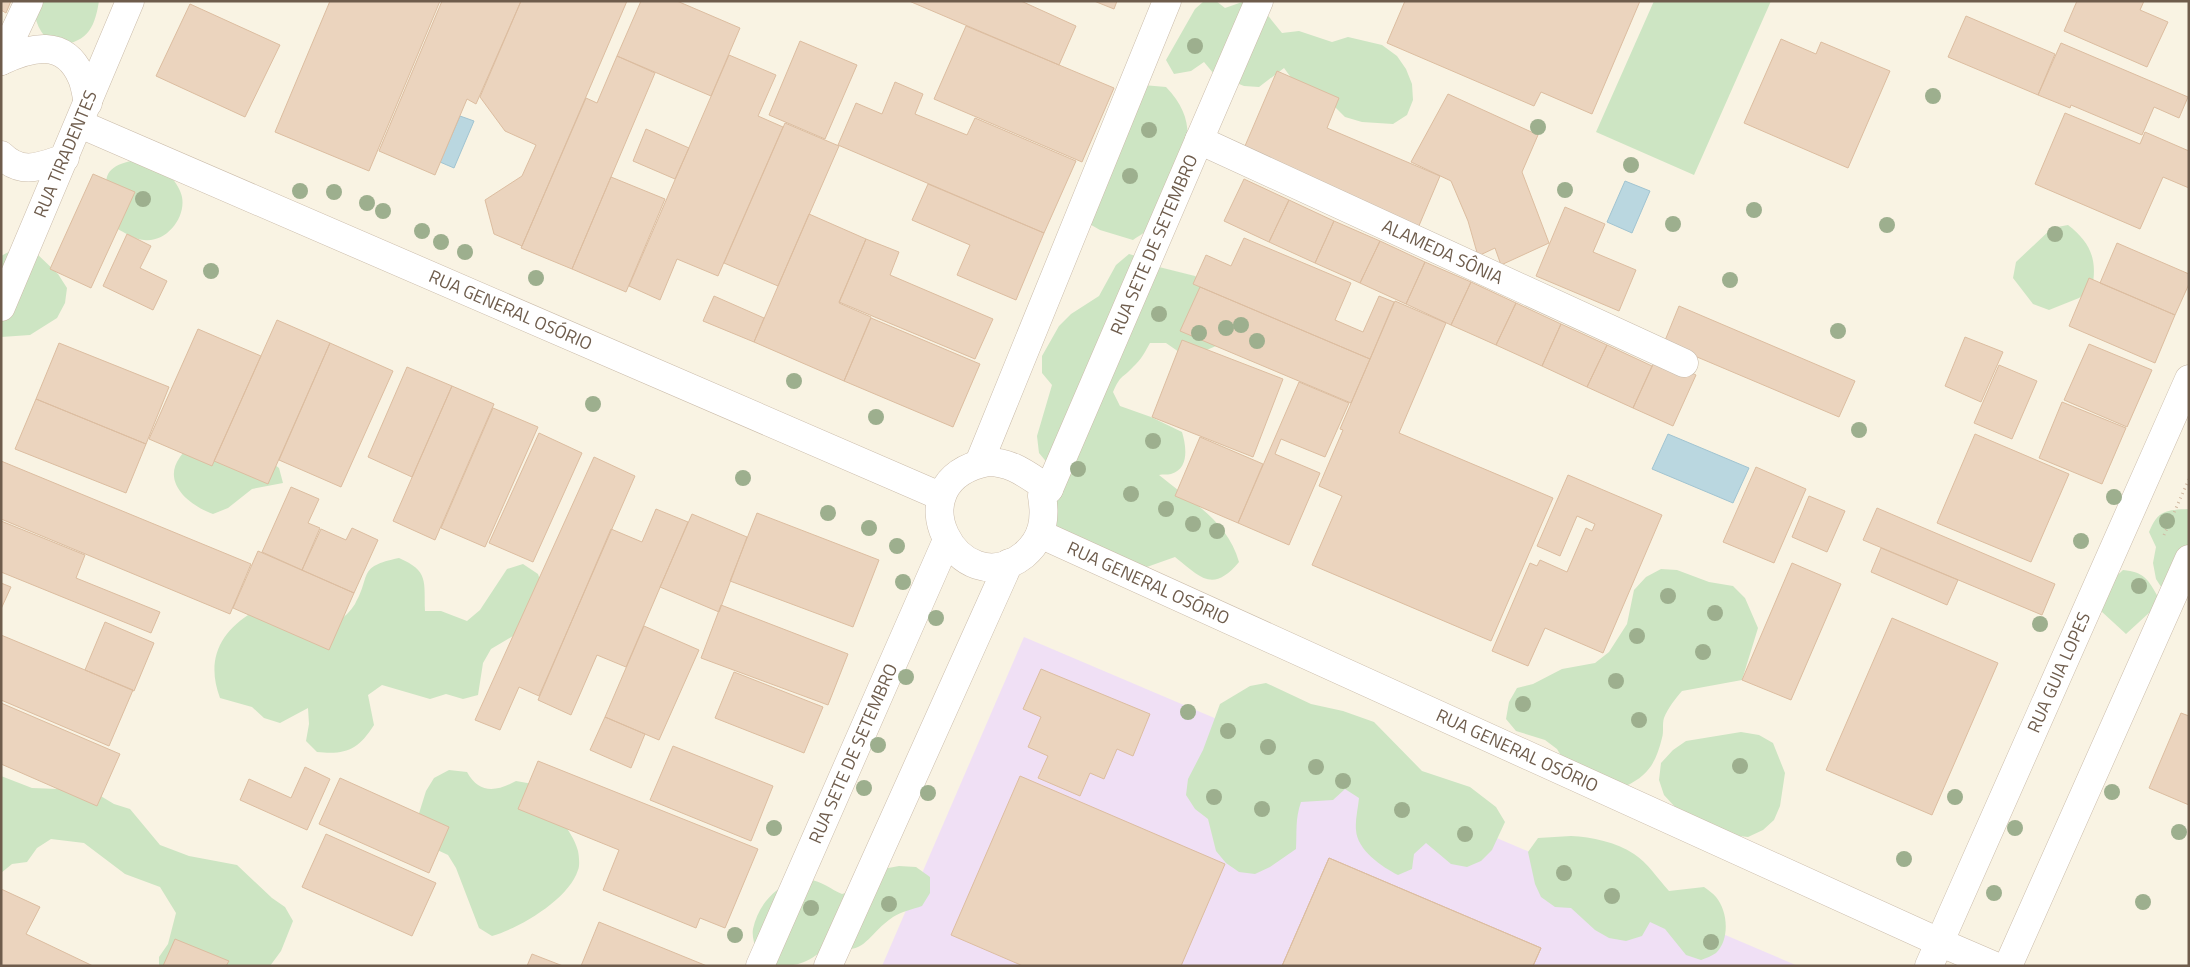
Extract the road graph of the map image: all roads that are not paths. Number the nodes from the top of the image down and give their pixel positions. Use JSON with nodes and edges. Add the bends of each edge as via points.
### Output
{"nodes":[{"id":1,"x":29,"y":1,"type":"edge"},
{"id":2,"x":130,"y":1,"type":"edge"},
{"id":3,"x":1167,"y":1,"type":"edge"},
{"id":4,"x":1259,"y":1,"type":"edge"},
{"id":5,"x":1,"y":61,"type":"edge"},
{"id":6,"x":84,"y":113,"type":"junction"},
{"id":7,"x":1199,"y":140,"type":"junction"},
{"id":8,"x":1,"y":155,"type":"edge"},
{"id":9,"x":65,"y":158,"type":"junction"},
{"id":10,"x":1,"y":307,"type":"edge"},
{"id":11,"x":1684,"y":363,"type":"dead end"},
{"id":12,"x":2189,"y":379,"type":"edge"},
{"id":13,"x":979,"y":464,"type":"junction"},
{"id":14,"x":1049,"y":488,"type":"junction"},
{"id":15,"x":940,"y":496,"type":"junction"},
{"id":16,"x":1040,"y":534,"type":"junction"},
{"id":17,"x":947,"y":540,"type":"junction"},
{"id":18,"x":2189,"y":559,"type":"edge"},
{"id":19,"x":1009,"y":563,"type":"junction"},
{"id":20,"x":1934,"y":954,"type":"edge"},
{"id":21,"x":760,"y":966,"type":"edge"},
{"id":22,"x":828,"y":966,"type":"edge"},
{"id":23,"x":1995,"y":966,"type":"edge"},
{"id":24,"x":2008,"y":966,"type":"edge"}],
"edges":[{"from":1,"to":5,"type":"main road"},
{"from":2,"to":6,"type":"main road","name":"RUA TIRADENTES"},
{"from":3,"to":13,"type":"main road"},
{"from":4,"to":7,"type":"main road","name":"RUA SETE DE SETEMBRO"},
{"from":5,"to":6,"type":"main road","via":[[36,48],[55,50],[70,60],[81,76]]},
{"from":6,"to":9,"type":"main road","name":"RUA TIRADENTES"},
{"from":6,"to":15,"type":"main road","name":"RUA GENERAL OSÓRIO"},
{"from":7,"to":11,"type":"main road","name":"ALAMEDA SÔNIA"},
{"from":7,"to":14,"type":"main road","name":"RUA SETE DE SETEMBRO"},
{"from":8,"to":9,"type":"main road","via":[[17,166],[33,169]]},
{"from":9,"to":10,"type":"main road","name":"RUA TIRADENTES"},
{"from":12,"to":20,"type":"main road","name":"RUA GUIA LOPES"},
{"from":13,"to":14,"type":"main road","via":[[997,462],[1015,466]]},
{"from":13,"to":15,"type":"main road","via":[[962,471]]},
{"from":14,"to":16,"type":"main road","via":[[1042,496],[1044,522]]},
{"from":15,"to":17,"type":"main road","via":[[940,521]]},
{"from":16,"to":19,"type":"main road","via":[[1028,552]]},
{"from":16,"to":20,"type":"main road","name":"RUA GENERAL OSÓRIO"},
{"from":17,"to":19,"type":"main road","via":[[970,561],[994,566]]},
{"from":17,"to":21,"type":"main road","name":"RUA SETE DE SETEMBRO"},
{"from":18,"to":24,"type":"main road"},
{"from":19,"to":22,"type":"main road"},
{"from":20,"to":23,"type":"main road","name":"RUA GENERAL OSÓRIO"}]}
